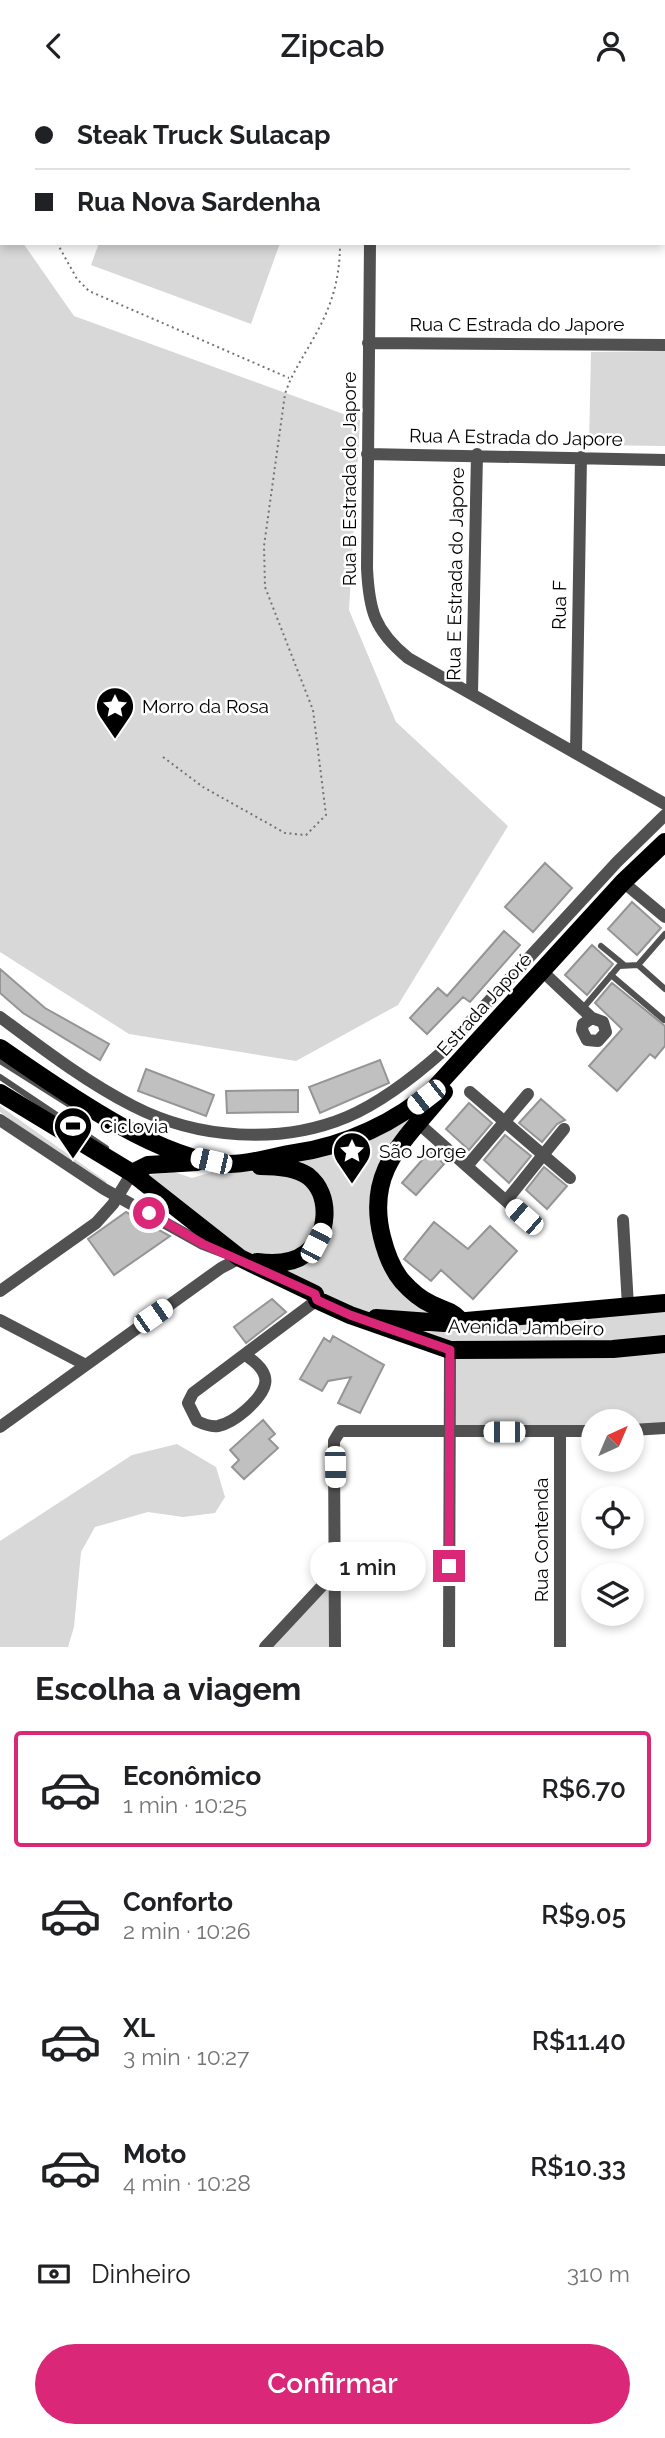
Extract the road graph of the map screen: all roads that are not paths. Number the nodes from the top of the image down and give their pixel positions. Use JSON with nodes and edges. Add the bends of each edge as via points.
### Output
{"nodes":[{"id":1,"x":370,"y":245,"type":"edge"},
{"id":2,"x":368,"y":343,"type":"junction"},
{"id":3,"x":665,"y":345,"type":"edge"},
{"id":4,"x":367,"y":454,"type":"junction"},
{"id":5,"x":477,"y":454,"type":"junction"},
{"id":6,"x":581,"y":457,"type":"junction"},
{"id":7,"x":665,"y":460,"type":"edge"},
{"id":8,"x":472,"y":694,"type":"junction"},
{"id":9,"x":576,"y":753,"type":"junction"},
{"id":10,"x":665,"y":804,"type":"edge"},
{"id":11,"x":665,"y":815,"type":"edge"},
{"id":12,"x":665,"y":842,"type":"edge"},
{"id":13,"x":623,"y":882,"type":"junction"},
{"id":14,"x":665,"y":917,"type":"edge"},
{"id":15,"x":665,"y":934,"type":"edge"},
{"id":16,"x":601,"y":946,"type":"dead end"},
{"id":17,"x":623,"y":964,"type":"junction"},
{"id":18,"x":638,"y":965,"type":"junction"},
{"id":19,"x":542,"y":971,"type":"junction"},
{"id":20,"x":611,"y":975,"type":"junction"},
{"id":21,"x":665,"y":989,"type":"edge"},
{"id":22,"x":588,"y":1013,"type":"joint"},
{"id":23,"x":0,"y":1017,"type":"edge"},
{"id":24,"x":664,"y":1020,"type":"edge"},
{"id":25,"x":0,"y":1048,"type":"edge"},
{"id":26,"x":0,"y":1061,"type":"edge"},
{"id":27,"x":461,"y":1062,"type":"junction"},
{"id":28,"x":0,"y":1077,"type":"edge"},
{"id":29,"x":470,"y":1092,"type":"dead end"},
{"id":30,"x":0,"y":1093,"type":"edge"},
{"id":31,"x":528,"y":1094,"type":"dead end"},
{"id":32,"x":504,"y":1122,"type":"junction"},
{"id":33,"x":418,"y":1123,"type":"junction"},
{"id":34,"x":3,"y":1125,"type":"edge"},
{"id":35,"x":564,"y":1129,"type":"dead end"},
{"id":36,"x":543,"y":1154,"type":"junction"},
{"id":37,"x":220,"y":1163,"type":"junction"},
{"id":38,"x":467,"y":1166,"type":"junction"},
{"id":39,"x":132,"y":1174,"type":"junction"},
{"id":40,"x":570,"y":1178,"type":"dead end"},
{"id":41,"x":118,"y":1196,"type":"junction"},
{"id":42,"x":506,"y":1201,"type":"junction"},
{"id":43,"x":524,"y":1217,"type":"dead end"},
{"id":44,"x":623,"y":1220,"type":"dead end"},
{"id":45,"x":240,"y":1258,"type":"junction"},
{"id":46,"x":0,"y":1291,"type":"edge"},
{"id":47,"x":317,"y":1300,"type":"junction"},
{"id":48,"x":660,"y":1305,"type":"edge"},
{"id":49,"x":628,"y":1306,"type":"junction"},
{"id":50,"x":350,"y":1315,"type":"junction"},
{"id":51,"x":459,"y":1319,"type":"junction"},
{"id":52,"x":0,"y":1320,"type":"edge"},
{"id":53,"x":665,"y":1344,"type":"edge"},
{"id":54,"x":450,"y":1350,"type":"junction"},
{"id":55,"x":245,"y":1355,"type":"junction"},
{"id":56,"x":84,"y":1364,"type":"junction"},
{"id":57,"x":0,"y":1427,"type":"edge"},
{"id":58,"x":665,"y":1428,"type":"edge"},
{"id":59,"x":644,"y":1429,"type":"edge"},
{"id":60,"x":448,"y":1432,"type":"junction"},
{"id":61,"x":581,"y":1432,"type":"edge"},
{"id":62,"x":560,"y":1433,"type":"junction"},
{"id":63,"x":336,"y":1571,"type":"junction"},
{"id":64,"x":265,"y":1647,"type":"edge"},
{"id":65,"x":335,"y":1647,"type":"edge"},
{"id":66,"x":449,"y":1647,"type":"edge"},
{"id":67,"x":561,"y":1647,"type":"edge"}],
"edges":[{"from":1,"to":2,"type":"street","name":"Rua B Estrada do Japore"},
{"from":2,"to":3,"type":"street","name":"Rua C Estrada do Japore"},
{"from":2,"to":4,"type":"street","name":"Rua B Estrada do Japore"},
{"from":4,"to":5,"type":"street","name":"Rua A Estrada do Japore"},
{"from":4,"to":8,"type":"street","name":"Rua B Estrada do Japore","via":[[368,602],[373,616],[380,630],[408,658]]},
{"from":5,"to":6,"type":"street","name":"Rua A Estrada do Japore"},
{"from":5,"to":8,"type":"street","name":"Rua E Estrada do Japore"},
{"from":6,"to":7,"type":"street","name":"Rua A Estrada do Japore"},
{"from":6,"to":9,"type":"street","name":"Rua F"},
{"from":8,"to":9,"type":"street","name":"Rua B Estrada do Japore"},
{"from":9,"to":10,"type":"street","name":"Rua B Estrada do Japore"},
{"from":11,"to":23,"type":"street","via":[[443,1051],[376,1101],[314,1128],[253,1135],[211,1132],[172,1122],[94,1084]]},
{"from":12,"to":13,"type":"main road","name":"Estrada Japoré"},
{"from":13,"to":14,"type":"street"},
{"from":13,"to":19,"type":"main road","name":"Estrada Japoré"},
{"from":15,"to":18,"type":"lane"},
{"from":16,"to":17,"type":"lane"},
{"from":17,"to":18,"type":"lane"},
{"from":17,"to":20,"type":"lane"},
{"from":18,"to":21,"type":"lane"},
{"from":19,"to":22,"type":"street"},
{"from":19,"to":27,"type":"main road","name":"Estrada Japoré"},
{"from":20,"to":22,"type":"lane"},
{"from":20,"to":24,"type":"lane"},
{"from":25,"to":37,"type":"main road","name":"Estrada Japoré","via":[[135,1133]]},
{"from":26,"to":37,"type":"lane","via":[[49,1094],[139,1143]]},
{"from":27,"to":33,"type":"main road","via":[[450,1084]]},
{"from":27,"to":37,"type":"main road","name":"Estrada Japoré","via":[[414,1106],[352,1138],[314,1150]]},
{"from":28,"to":39,"type":"lane","via":[[119,1156]]},
{"from":29,"to":32,"type":"street"},
{"from":30,"to":39,"type":"main road"},
{"from":31,"to":32,"type":"street"},
{"from":32,"to":36,"type":"street"},
{"from":32,"to":38,"type":"street"},
{"from":33,"to":38,"type":"street"},
{"from":33,"to":51,"type":"main road","via":[[385,1167],[379,1226],[388,1259],[402,1281],[422,1299]]},
{"from":34,"to":41,"type":"street"},
{"from":35,"to":36,"type":"street"},
{"from":36,"to":40,"type":"street"},
{"from":36,"to":42,"type":"street"},
{"from":37,"to":39,"type":"main road","via":[[165,1162]]},
{"from":37,"to":45,"type":"main road","via":[[298,1171],[316,1185],[325,1213],[324,1226],[306,1254],[282,1263]]},
{"from":38,"to":42,"type":"street"},
{"from":39,"to":41,"type":"street"},
{"from":39,"to":45,"type":"main road"},
{"from":41,"to":45,"type":"street","via":[[203,1244]]},
{"from":41,"to":46,"type":"street","via":[[96,1223]]},
{"from":42,"to":43,"type":"street"},
{"from":44,"to":49,"type":"street"},
{"from":45,"to":47,"type":"main road","via":[[315,1294]]},
{"from":45,"to":56,"type":"street"},
{"from":47,"to":50,"type":"main road"},
{"from":47,"to":55,"type":"street"},
{"from":48,"to":49,"type":"main road","name":"Avenida Jambeiro"},
{"from":49,"to":51,"type":"main road","name":"Avenida Jambeiro"},
{"from":50,"to":51,"type":"main road","name":"Avenida Jambeiro","via":[[444,1323]]},
{"from":50,"to":54,"type":"main road","name":"Avenida Jambeiro"},
{"from":52,"to":56,"type":"street"},
{"from":53,"to":54,"type":"main road","name":"Avenida Jambeiro","via":[[613,1349]]},
{"from":54,"to":60,"type":"street"},
{"from":55,"to":55,"type":"street","via":[[193,1393],[188,1403],[197,1421],[214,1427],[227,1423],[263,1394],[267,1383],[263,1372]]},
{"from":56,"to":57,"type":"street"},
{"from":58,"to":59,"type":"street"},
{"from":60,"to":62,"type":"street"},
{"from":60,"to":63,"type":"street","via":[[340,1431],[334,1441]]},
{"from":60,"to":66,"type":"street"},
{"from":61,"to":62,"type":"street"},
{"from":62,"to":67,"type":"street","name":"Rua Contenda"},
{"from":63,"to":64,"type":"street"},
{"from":63,"to":65,"type":"street"}]}
